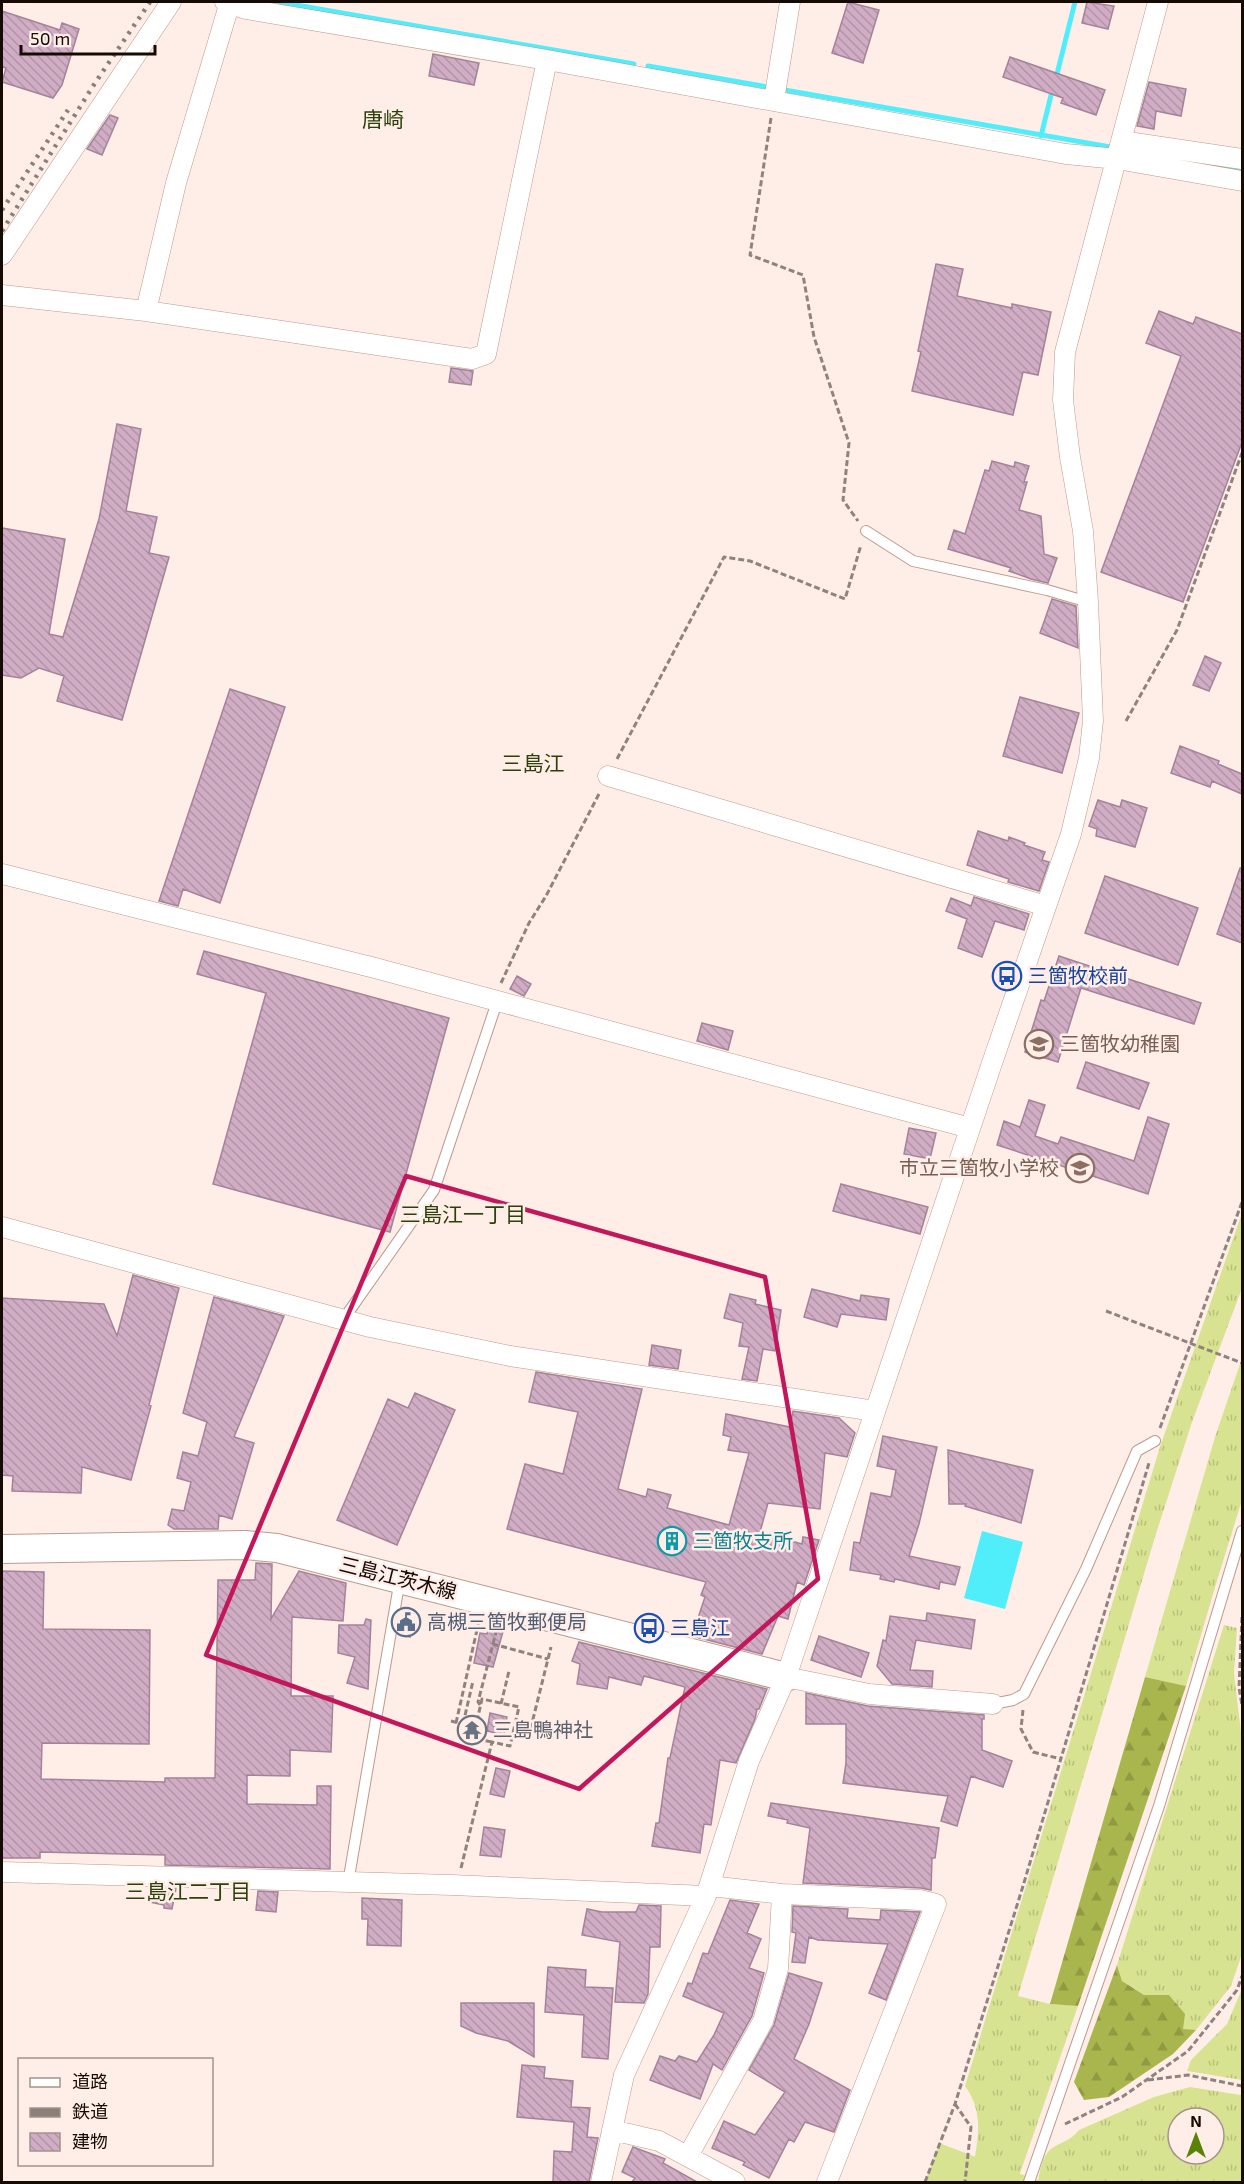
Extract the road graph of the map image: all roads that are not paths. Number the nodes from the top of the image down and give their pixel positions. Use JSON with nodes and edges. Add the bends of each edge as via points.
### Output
{"nodes":[{"id":1,"x":171,"y":2,"type":"edge"},
{"id":2,"x":228,"y":2,"type":"edge"},
{"id":3,"x":790,"y":2,"type":"edge"},
{"id":4,"x":1158,"y":2,"type":"edge"},
{"id":5,"x":547,"y":60,"type":"junction"},
{"id":6,"x":774,"y":100,"type":"junction"},
{"id":7,"x":1119,"y":149,"type":"junction"},
{"id":8,"x":1242,"y":159,"type":"edge"},
{"id":9,"x":1242,"y":181,"type":"edge"},
{"id":10,"x":2,"y":255,"type":"edge"},
{"id":11,"x":2,"y":295,"type":"edge"},
{"id":12,"x":146,"y":311,"type":"junction"},
{"id":13,"x":866,"y":531,"type":"road end"},
{"id":14,"x":1088,"y":602,"type":"junction"},
{"id":15,"x":608,"y":777,"type":"road end"},
{"id":16,"x":2,"y":874,"type":"edge"},
{"id":17,"x":1046,"y":906,"type":"junction"},
{"id":18,"x":497,"y":1002,"type":"junction"},
{"id":19,"x":970,"y":1128,"type":"junction"},
{"id":20,"x":2,"y":1227,"type":"edge"},
{"id":21,"x":343,"y":1320,"type":"junction"},
{"id":22,"x":875,"y":1411,"type":"junction"},
{"id":23,"x":1155,"y":1441,"type":"road end"},
{"id":24,"x":1242,"y":1531,"type":"edge"},
{"id":25,"x":2,"y":1549,"type":"edge"},
{"id":26,"x":400,"y":1579,"type":"junction"},
{"id":27,"x":786,"y":1677,"type":"junction"},
{"id":28,"x":993,"y":1704,"type":"joint"},
{"id":29,"x":2,"y":1872,"type":"edge"},
{"id":30,"x":348,"y":1883,"type":"junction"},
{"id":31,"x":708,"y":1891,"type":"junction"},
{"id":32,"x":782,"y":1894,"type":"junction"},
{"id":33,"x":612,"y":2130,"type":"junction"},
{"id":34,"x":688,"y":2156,"type":"junction"},
{"id":35,"x":601,"y":2182,"type":"edge"},
{"id":36,"x":735,"y":2182,"type":"edge"},
{"id":37,"x":827,"y":2182,"type":"edge"},
{"id":38,"x":1029,"y":2182,"type":"edge"}],
"edges":[{"from":1,"to":10,"type":"street"},
{"from":2,"to":5,"type":"street","via":[[246,9]]},
{"from":2,"to":12,"type":"street","via":[[176,183]]},
{"from":3,"to":6,"type":"street"},
{"from":4,"to":7,"type":"street"},
{"from":5,"to":6,"type":"street"},
{"from":5,"to":12,"type":"street","via":[[486,354],[472,359]]},
{"from":6,"to":7,"type":"street","via":[[1066,154]]},
{"from":7,"to":8,"type":"street"},
{"from":7,"to":9,"type":"street"},
{"from":7,"to":14,"type":"street","via":[[1065,352],[1063,400],[1083,531]]},
{"from":11,"to":12,"type":"street"},
{"from":13,"to":14,"type":"lane","via":[[913,561]]},
{"from":14,"to":17,"type":"street","via":[[1093,722],[1089,758],[1071,834]]},
{"from":15,"to":17,"type":"street"},
{"from":16,"to":18,"type":"street"},
{"from":17,"to":19,"type":"street"},
{"from":18,"to":19,"type":"street"},
{"from":18,"to":21,"type":"lane","via":[[434,1190]]},
{"from":19,"to":22,"type":"street"},
{"from":20,"to":21,"type":"street"},
{"from":21,"to":22,"type":"street","via":[[510,1356]]},
{"from":22,"to":27,"type":"street"},
{"from":23,"to":28,"type":"lane","via":[[1137,1451],[1086,1569],[1024,1694]]},
{"from":24,"to":38,"type":"lane","via":[[1159,1806]]},
{"from":25,"to":26,"type":"main road","name":"三島江茨木線","via":[[245,1545],[277,1548]]},
{"from":26,"to":27,"type":"main road","name":"三島江茨木線"},
{"from":26,"to":30,"type":"lane"},
{"from":27,"to":28,"type":"street","via":[[869,1694]]},
{"from":27,"to":31,"type":"street","via":[[749,1761]]},
{"from":29,"to":30,"type":"street"},
{"from":30,"to":31,"type":"street"},
{"from":31,"to":32,"type":"street"},
{"from":31,"to":33,"type":"street","via":[[624,2075]]},
{"from":32,"to":34,"type":"street","via":[[778,1970],[763,2021]]},
{"from":32,"to":37,"type":"street","via":[[936,1904]]},
{"from":33,"to":34,"type":"street","via":[[660,2141]]},
{"from":33,"to":35,"type":"street"},
{"from":34,"to":36,"type":"street"}]}
